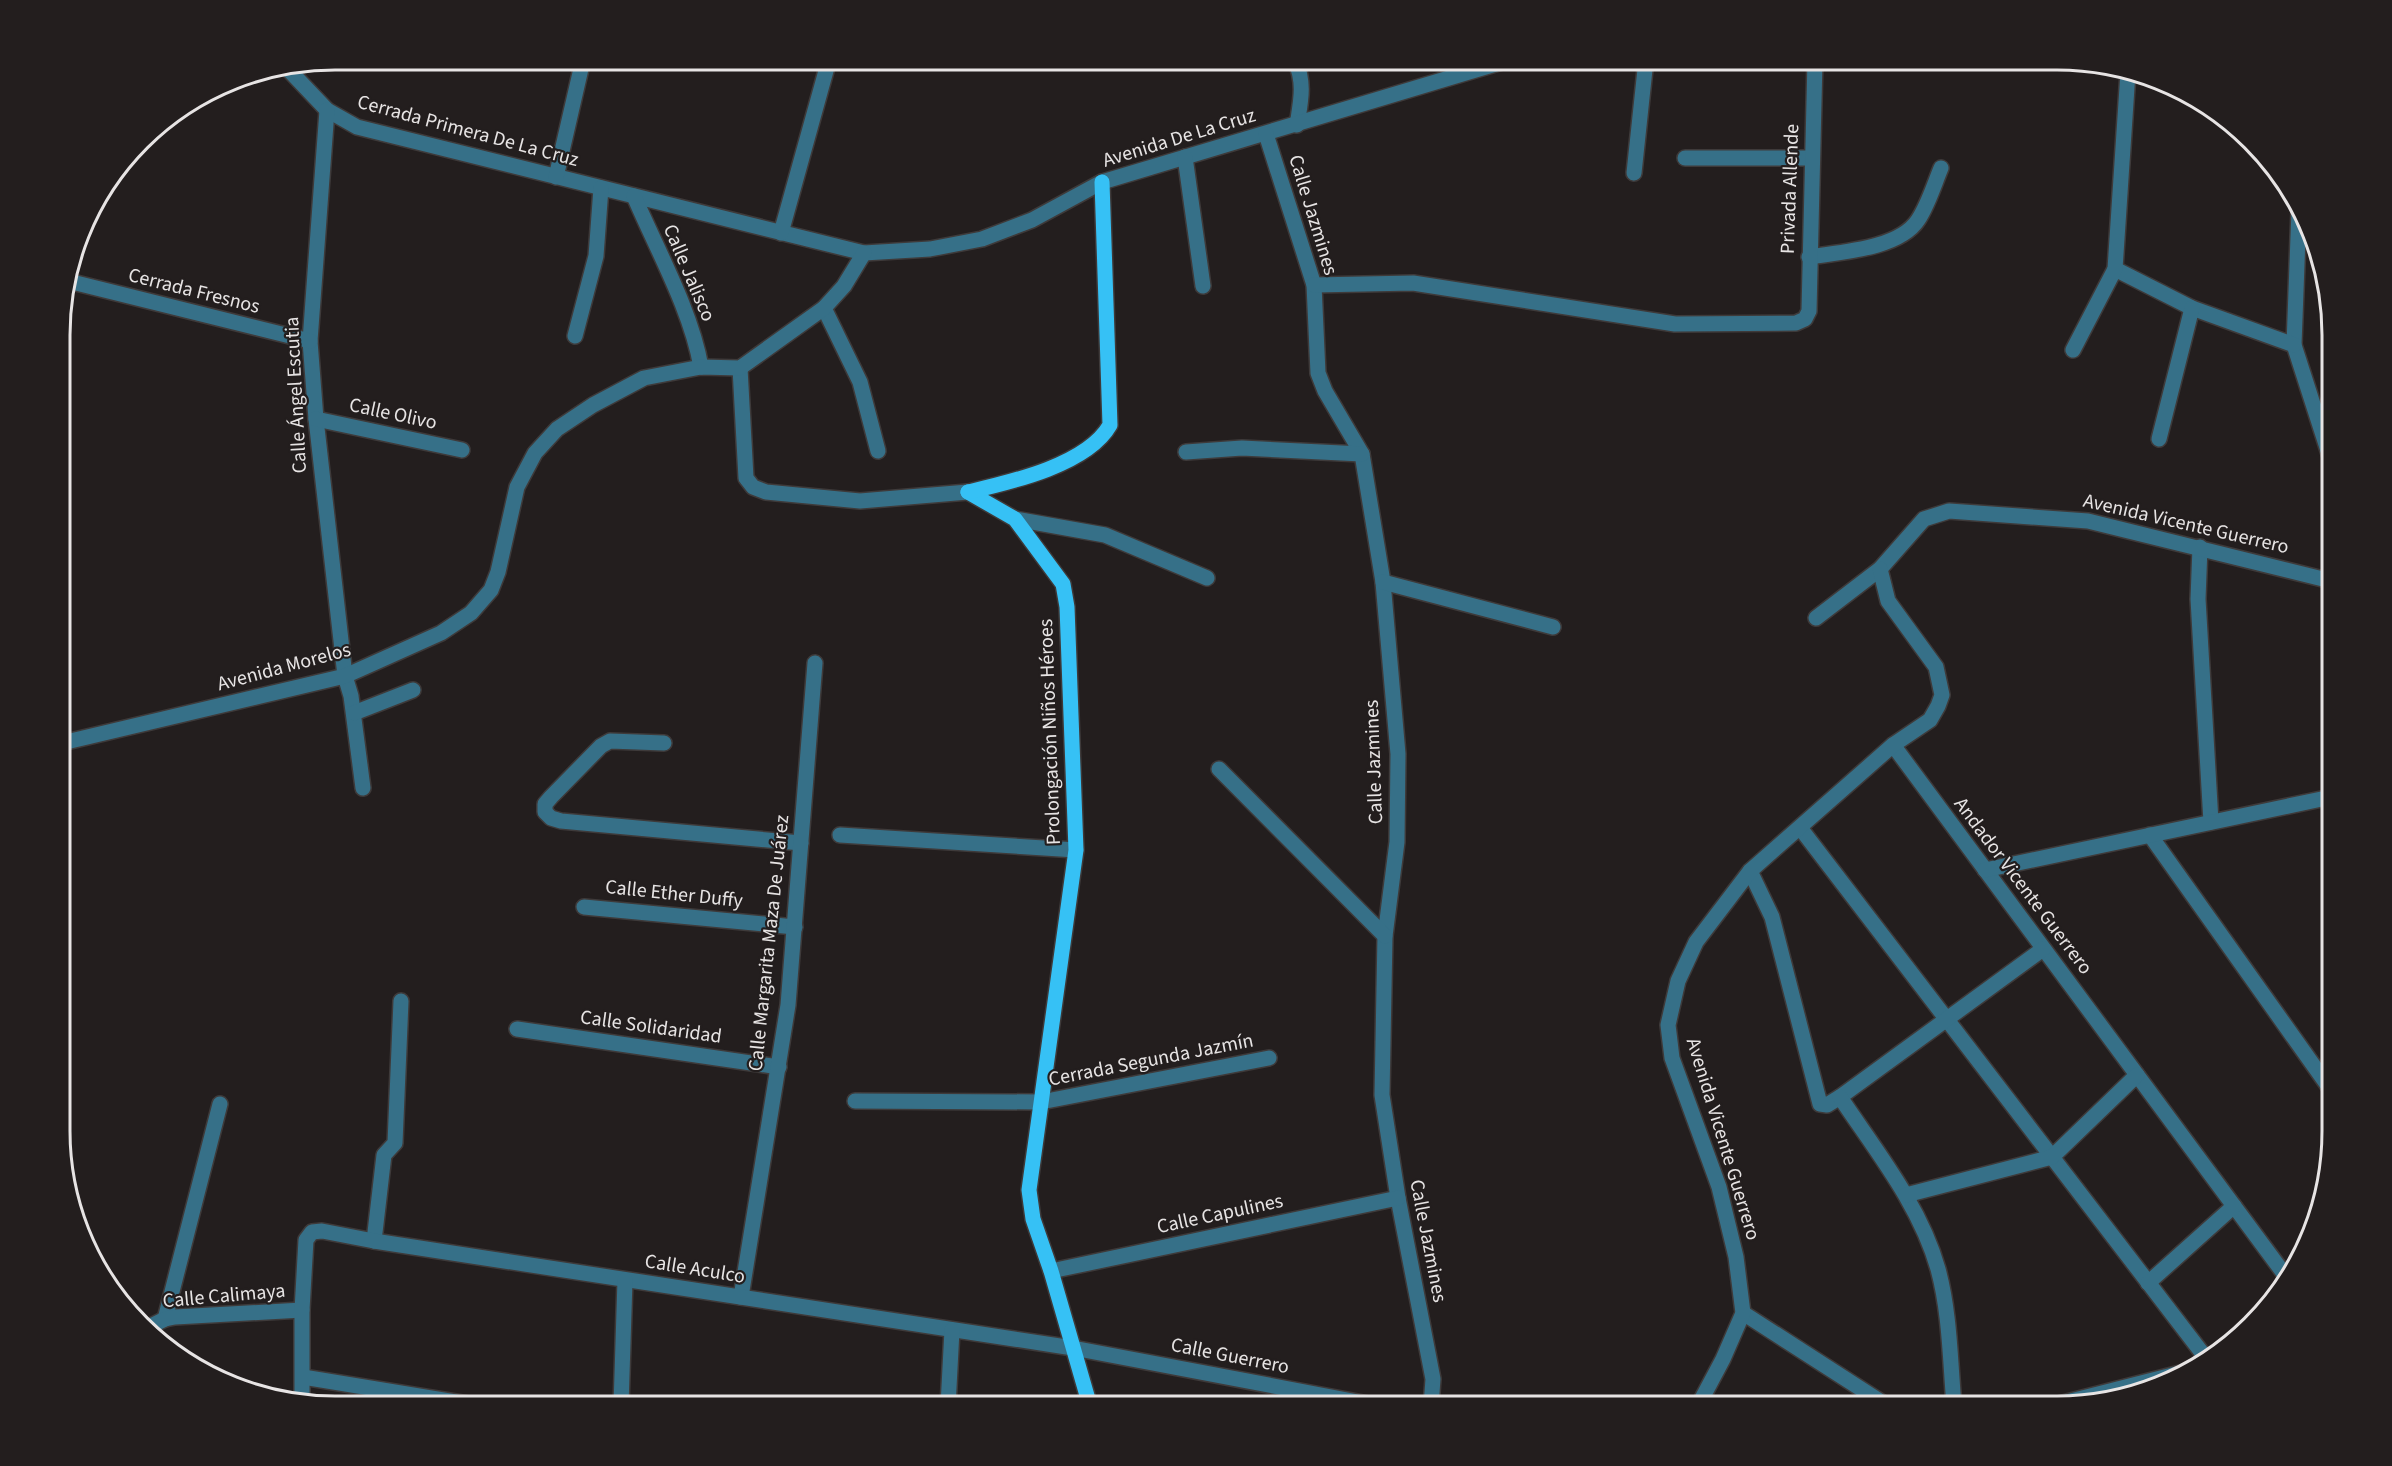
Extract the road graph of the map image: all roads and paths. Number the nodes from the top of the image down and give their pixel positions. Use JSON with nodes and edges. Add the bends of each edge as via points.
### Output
{"nodes":[{"id":1,"x":581,"y":70,"type":"edge"},
{"id":2,"x":825,"y":70,"type":"edge"},
{"id":3,"x":1300,"y":70,"type":"edge"},
{"id":4,"x":1477,"y":70,"type":"edge"},
{"id":5,"x":1645,"y":70,"type":"edge"},
{"id":6,"x":1815,"y":70,"type":"edge"},
{"id":7,"x":293,"y":74,"type":"edge"},
{"id":8,"x":2127,"y":81,"type":"edge"},
{"id":9,"x":327,"y":110,"type":"junction"},
{"id":10,"x":1298,"y":125,"type":"junction"},
{"id":11,"x":1266,"y":134,"type":"junction"},
{"id":12,"x":1185,"y":157,"type":"junction"},
{"id":13,"x":1685,"y":158,"type":"dead end"},
{"id":14,"x":1812,"y":158,"type":"junction"},
{"id":15,"x":1941,"y":168,"type":"dead end"},
{"id":16,"x":1634,"y":173,"type":"dead end"},
{"id":17,"x":556,"y":177,"type":"junction"},
{"id":18,"x":1102,"y":182,"type":"junction"},
{"id":19,"x":600,"y":188,"type":"junction"},
{"id":20,"x":634,"y":196,"type":"junction"},
{"id":21,"x":2298,"y":228,"type":"edge"},
{"id":22,"x":781,"y":233,"type":"junction"},
{"id":23,"x":864,"y":253,"type":"junction"},
{"id":24,"x":1809,"y":257,"type":"junction"},
{"id":25,"x":2115,"y":269,"type":"junction"},
{"id":26,"x":76,"y":283,"type":"edge"},
{"id":27,"x":1314,"y":285,"type":"junction"},
{"id":28,"x":1203,"y":286,"type":"dead end"},
{"id":29,"x":824,"y":308,"type":"junction"},
{"id":30,"x":2192,"y":308,"type":"junction"},
{"id":31,"x":575,"y":336,"type":"dead end"},
{"id":32,"x":310,"y":341,"type":"junction"},
{"id":33,"x":2294,"y":345,"type":"junction"},
{"id":34,"x":2073,"y":350,"type":"dead end"},
{"id":35,"x":700,"y":367,"type":"junction"},
{"id":36,"x":740,"y":368,"type":"junction"},
{"id":37,"x":316,"y":419,"type":"junction"},
{"id":38,"x":2322,"y":432,"type":"edge"},
{"id":39,"x":2159,"y":439,"type":"dead end"},
{"id":40,"x":462,"y":450,"type":"dead end"},
{"id":41,"x":878,"y":451,"type":"dead end"},
{"id":42,"x":1186,"y":452,"type":"dead end"},
{"id":43,"x":1362,"y":453,"type":"junction"},
{"id":44,"x":968,"y":492,"type":"junction"},
{"id":45,"x":1015,"y":519,"type":"junction"},
{"id":46,"x":2200,"y":548,"type":"junction"},
{"id":47,"x":1880,"y":569,"type":"junction"},
{"id":48,"x":1207,"y":578,"type":"dead end"},
{"id":49,"x":2322,"y":579,"type":"edge"},
{"id":50,"x":1383,"y":582,"type":"junction"},
{"id":51,"x":1816,"y":618,"type":"dead end"},
{"id":52,"x":1553,"y":627,"type":"dead end"},
{"id":53,"x":815,"y":663,"type":"dead end"},
{"id":54,"x":345,"y":676,"type":"junction"},
{"id":55,"x":413,"y":690,"type":"dead end"},
{"id":56,"x":354,"y":713,"type":"junction"},
{"id":57,"x":70,"y":741,"type":"edge"},
{"id":58,"x":664,"y":743,"type":"dead end"},
{"id":59,"x":1893,"y":745,"type":"junction"},
{"id":60,"x":1219,"y":770,"type":"dead end"},
{"id":61,"x":363,"y":788,"type":"dead end"},
{"id":62,"x":2322,"y":798,"type":"edge"},
{"id":63,"x":2211,"y":822,"type":"junction"},
{"id":64,"x":1801,"y":829,"type":"junction"},
{"id":65,"x":840,"y":835,"type":"dead end"},
{"id":66,"x":2150,"y":835,"type":"junction"},
{"id":67,"x":801,"y":843,"type":"junction"},
{"id":68,"x":1076,"y":850,"type":"junction"},
{"id":69,"x":1985,"y":870,"type":"junction"},
{"id":70,"x":1750,"y":871,"type":"junction"},
{"id":71,"x":584,"y":907,"type":"dead end"},
{"id":72,"x":795,"y":927,"type":"junction"},
{"id":73,"x":1385,"y":936,"type":"junction"},
{"id":74,"x":2043,"y":949,"type":"junction"},
{"id":75,"x":401,"y":1001,"type":"dead end"},
{"id":76,"x":1947,"y":1020,"type":"junction"},
{"id":77,"x":518,"y":1029,"type":"dead end"},
{"id":78,"x":1269,"y":1058,"type":"dead end"},
{"id":79,"x":779,"y":1066,"type":"junction"},
{"id":80,"x":2136,"y":1074,"type":"junction"},
{"id":81,"x":2322,"y":1077,"type":"edge"},
{"id":82,"x":1840,"y":1097,"type":"junction"},
{"id":83,"x":855,"y":1101,"type":"dead end"},
{"id":84,"x":1041,"y":1102,"type":"junction"},
{"id":85,"x":220,"y":1104,"type":"dead end"},
{"id":86,"x":2052,"y":1157,"type":"junction"},
{"id":87,"x":1906,"y":1195,"type":"junction"},
{"id":88,"x":1398,"y":1198,"type":"junction"},
{"id":89,"x":2234,"y":1206,"type":"junction"},
{"id":90,"x":374,"y":1241,"type":"junction"},
{"id":91,"x":2282,"y":1270,"type":"edge"},
{"id":92,"x":1051,"y":1271,"type":"junction"},
{"id":93,"x":625,"y":1280,"type":"junction"},
{"id":94,"x":2148,"y":1283,"type":"junction"},
{"id":95,"x":741,"y":1297,"type":"junction"},
{"id":96,"x":302,"y":1311,"type":"junction"},
{"id":97,"x":1743,"y":1314,"type":"junction"},
{"id":98,"x":165,"y":1319,"type":"junction"},
{"id":99,"x":155,"y":1324,"type":"edge"},
{"id":100,"x":952,"y":1330,"type":"junction"},
{"id":101,"x":1072,"y":1348,"type":"junction"},
{"id":102,"x":2202,"y":1352,"type":"edge"},
{"id":103,"x":303,"y":1377,"type":"junction"},
{"id":104,"x":302,"y":1393,"type":"edge"},
{"id":105,"x":419,"y":1396,"type":"edge"},
{"id":106,"x":621,"y":1396,"type":"edge"},
{"id":107,"x":949,"y":1396,"type":"edge"},
{"id":108,"x":1087,"y":1396,"type":"edge"},
{"id":109,"x":1306,"y":1396,"type":"edge"},
{"id":110,"x":1432,"y":1396,"type":"edge"},
{"id":111,"x":1703,"y":1396,"type":"edge"},
{"id":112,"x":1870,"y":1396,"type":"edge"},
{"id":113,"x":1953,"y":1396,"type":"edge"}],
"edges":[{"from":1,"to":17,"type":"street"},
{"from":2,"to":22,"type":"street"},
{"from":3,"to":10,"type":"street","via":[[1303,89]]},
{"from":4,"to":10,"type":"street","name":"Avenida De La Cruz"},
{"from":5,"to":16,"type":"street"},
{"from":6,"to":14,"type":"street","name":"Privada Allende"},
{"from":7,"to":9,"type":"street"},
{"from":8,"to":25,"type":"street"},
{"from":9,"to":17,"type":"street","name":"Cerrada Primera De La Cruz","via":[[357,127]]},
{"from":9,"to":32,"type":"street","name":"Calle Ángel Escutia"},
{"from":10,"to":11,"type":"street","name":"Avenida De La Cruz"},
{"from":11,"to":12,"type":"street","name":"Avenida De La Cruz"},
{"from":11,"to":27,"type":"street","name":"Calle Jazmines"},
{"from":12,"to":18,"type":"street","name":"Avenida De La Cruz"},
{"from":12,"to":28,"type":"street"},
{"from":13,"to":14,"type":"street"},
{"from":14,"to":24,"type":"street","name":"Privada Allende"},
{"from":15,"to":24,"type":"street","via":[[1917,222],[1897,237],[1866,248]]},
{"from":17,"to":19,"type":"street","name":"Cerrada Primera De La Cruz"},
{"from":18,"to":23,"type":"street","name":"Avenida De La Cruz","via":[[1032,220],[982,239],[930,249]]},
{"from":18,"to":44,"type":"main road","via":[[1110,425],[1093,445],[1058,464],[1022,479]]},
{"from":19,"to":20,"type":"street","name":"Cerrada Primera De La Cruz"},
{"from":19,"to":31,"type":"street","via":[[596,256]]},
{"from":20,"to":22,"type":"street","name":"Cerrada Primera De La Cruz"},
{"from":20,"to":35,"type":"street","name":"Calle Jalisco","via":[[686,316]]},
{"from":21,"to":33,"type":"street"},
{"from":22,"to":23,"type":"street","name":"Cerrada Primera De La Cruz"},
{"from":23,"to":29,"type":"street","via":[[844,286]]},
{"from":24,"to":27,"type":"street","name":"Privada Allende","via":[[1809,311],[1805,319],[1796,323],[1674,324],[1413,283]]},
{"from":25,"to":30,"type":"street"},
{"from":25,"to":34,"type":"street"},
{"from":26,"to":32,"type":"street","name":"Cerrada Fresnos"},
{"from":27,"to":43,"type":"street","name":"Calle Jazmines","via":[[1318,373]]},
{"from":29,"to":36,"type":"street"},
{"from":29,"to":41,"type":"street","via":[[860,382]]},
{"from":30,"to":33,"type":"street"},
{"from":30,"to":39,"type":"street"},
{"from":32,"to":37,"type":"street","name":"Calle Ángel Escutia"},
{"from":33,"to":38,"type":"street"},
{"from":35,"to":36,"type":"street","name":"Avenida Morelos"},
{"from":35,"to":54,"type":"street","name":"Avenida Morelos","via":[[644,378],[557,429],[535,453],[518,487],[491,590],[471,613],[441,633]]},
{"from":36,"to":44,"type":"street","via":[[746,478],[753,487],[766,492],[860,501]]},
{"from":37,"to":40,"type":"street","name":"Calle Olivo"},
{"from":37,"to":54,"type":"street","name":"Calle Ángel Escutia"},
{"from":42,"to":43,"type":"street","via":[[1242,448]]},
{"from":43,"to":50,"type":"street","name":"Calle Jazmines"},
{"from":44,"to":45,"type":"main road","name":"Prolongación Niños Héroes"},
{"from":45,"to":48,"type":"street","via":[[1105,536]]},
{"from":45,"to":68,"type":"main road","name":"Prolongación Niños Héroes","via":[[1063,584]]},
{"from":46,"to":47,"type":"street","name":"Avenida Vicente Guerrero","via":[[2088,520],[1949,511],[1924,519]]},
{"from":46,"to":49,"type":"street","name":"Avenida Vicente Guerrero"},
{"from":46,"to":63,"type":"street","via":[[2198,599]]},
{"from":47,"to":51,"type":"street"},
{"from":47,"to":59,"type":"street","via":[[1888,601],[1936,667],[1942,695],[1930,720]]},
{"from":50,"to":52,"type":"street"},
{"from":50,"to":73,"type":"street","name":"Calle Jazmines","via":[[1398,754],[1397,842]]},
{"from":53,"to":67,"type":"street","name":"Calle Margarita Maza De Juárez"},
{"from":54,"to":56,"type":"street","name":"Calle Ángel Escutia"},
{"from":54,"to":57,"type":"street","name":"Avenida Morelos"},
{"from":55,"to":56,"type":"street"},
{"from":56,"to":61,"type":"street","name":"Calle Ángel Escutia"},
{"from":58,"to":67,"type":"street","via":[[618,740],[602,746],[551,797],[544,812],[561,821]]},
{"from":59,"to":64,"type":"street","name":"Avenida Vicente Guerrero"},
{"from":59,"to":69,"type":"street","name":"Andador Vicente Guerrero"},
{"from":60,"to":73,"type":"street"},
{"from":62,"to":63,"type":"street"},
{"from":63,"to":66,"type":"street"},
{"from":64,"to":70,"type":"street","name":"Avenida Vicente Guerrero"},
{"from":64,"to":76,"type":"street"},
{"from":65,"to":68,"type":"street"},
{"from":66,"to":69,"type":"street"},
{"from":66,"to":81,"type":"street"},
{"from":67,"to":72,"type":"street","name":"Calle Margarita Maza De Juárez"},
{"from":68,"to":84,"type":"main road","name":"Prolongación Niños Héroes"},
{"from":69,"to":74,"type":"street","name":"Andador Vicente Guerrero"},
{"from":70,"to":82,"type":"street","via":[[1772,917],[1820,1104],[1827,1105]]},
{"from":70,"to":97,"type":"street","name":"Avenida Vicente Guerrero","via":[[1696,942],[1678,981],[1668,1025],[1672,1058],[1719,1187],[1736,1257]]},
{"from":71,"to":72,"type":"street","name":"Calle Ether Duffy"},
{"from":72,"to":79,"type":"street","name":"Calle Margarita Maza De Juárez"},
{"from":73,"to":88,"type":"street","name":"Calle Jazmines","via":[[1382,1095]]},
{"from":74,"to":76,"type":"street"},
{"from":74,"to":80,"type":"street","name":"Andador Vicente Guerrero"},
{"from":75,"to":90,"type":"street","via":[[395,1143],[384,1155]]},
{"from":76,"to":82,"type":"street"},
{"from":76,"to":86,"type":"street"},
{"from":77,"to":79,"type":"street","name":"Calle Solidaridad"},
{"from":78,"to":84,"type":"street","name":"Cerrada Segunda Jazmín"},
{"from":79,"to":95,"type":"street","name":"Calle Margarita Maza De Juárez"},
{"from":80,"to":86,"type":"street"},
{"from":80,"to":89,"type":"street","name":"Andador Vicente Guerrero"},
{"from":82,"to":87,"type":"street"},
{"from":83,"to":84,"type":"street","name":"Cerrada Segunda Jazmín"},
{"from":84,"to":92,"type":"main road","name":"Prolongación Niños Héroes","via":[[1029,1190],[1033,1219]]},
{"from":85,"to":98,"type":"street"},
{"from":86,"to":87,"type":"street"},
{"from":86,"to":94,"type":"street"},
{"from":87,"to":113,"type":"street","via":[[1937,1267],[1945,1303]]},
{"from":88,"to":92,"type":"street","name":"Calle Capulines"},
{"from":88,"to":110,"type":"street","name":"Calle Jazmines","via":[[1433,1379]]},
{"from":89,"to":91,"type":"street","name":"Andador Vicente Guerrero"},
{"from":89,"to":94,"type":"street"},
{"from":90,"to":93,"type":"street","name":"Calle Aculco"},
{"from":90,"to":96,"type":"street","name":"Calle Aculco","via":[[322,1230],[312,1232],[306,1240]]},
{"from":92,"to":101,"type":"main road","name":"Prolongación Niños Héroes"},
{"from":93,"to":95,"type":"street","name":"Calle Aculco"},
{"from":93,"to":106,"type":"street"},
{"from":94,"to":102,"type":"street"},
{"from":95,"to":100,"type":"street","name":"Calle Aculco"},
{"from":96,"to":98,"type":"street","name":"Calle Calimaya"},
{"from":96,"to":103,"type":"street"},
{"from":97,"to":111,"type":"street"},
{"from":97,"to":112,"type":"street"},
{"from":98,"to":99,"type":"street","name":"Calle Calimaya"},
{"from":100,"to":101,"type":"street","name":"Calle Aculco"},
{"from":100,"to":107,"type":"street"},
{"from":101,"to":108,"type":"main road","name":"Prolongación Niños Héroes"},
{"from":101,"to":109,"type":"street","name":"Calle Guerrero"},
{"from":103,"to":104,"type":"street"},
{"from":103,"to":105,"type":"street"}]}
